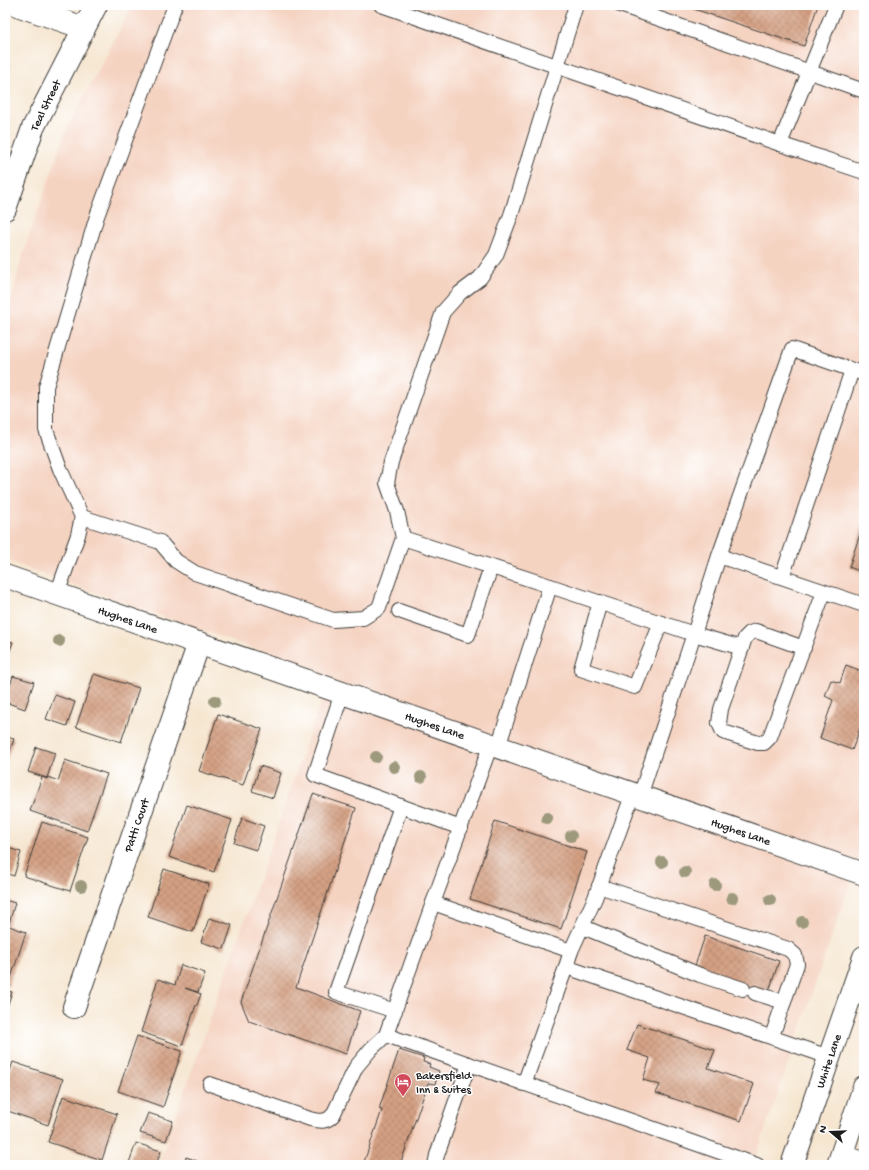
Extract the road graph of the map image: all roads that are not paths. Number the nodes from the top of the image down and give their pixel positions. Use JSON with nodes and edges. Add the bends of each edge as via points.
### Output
{"nodes":[{"id":1,"x":17,"y":5,"type":"edge"},
{"id":2,"x":96,"y":5,"type":"edge"},
{"id":3,"x":175,"y":5,"type":"edge"},
{"id":4,"x":381,"y":5,"type":"edge"},
{"id":5,"x":576,"y":5,"type":"edge"},
{"id":6,"x":620,"y":5,"type":"edge"},
{"id":7,"x":836,"y":5,"type":"edge"},
{"id":8,"x":84,"y":28,"type":"junction"},
{"id":9,"x":557,"y":66,"type":"junction"},
{"id":10,"x":810,"y":72,"type":"junction"},
{"id":11,"x":864,"y":91,"type":"edge"},
{"id":12,"x":780,"y":144,"type":"junction"},
{"id":13,"x":864,"y":172,"type":"edge"},
{"id":14,"x":5,"y":209,"type":"edge"},
{"id":15,"x":858,"y":372,"type":"edge"},
{"id":16,"x":82,"y":516,"type":"junction"},
{"id":17,"x":403,"y":538,"type":"junction"},
{"id":18,"x":719,"y":556,"type":"junction"},
{"id":19,"x":491,"y":566,"type":"junction"},
{"id":20,"x":5,"y":576,"type":"edge"},
{"id":21,"x":782,"y":577,"type":"junction"},
{"id":22,"x":550,"y":586,"type":"junction"},
{"id":23,"x":824,"y":592,"type":"junction"},
{"id":24,"x":57,"y":594,"type":"junction"},
{"id":25,"x":600,"y":602,"type":"junction"},
{"id":26,"x":864,"y":605,"type":"edge"},
{"id":27,"x":399,"y":611,"type":"dead end"},
{"id":28,"x":661,"y":623,"type":"junction"},
{"id":29,"x":694,"y":634,"type":"junction"},
{"id":30,"x":199,"y":643,"type":"junction"},
{"id":31,"x":742,"y":648,"type":"junction"},
{"id":32,"x":804,"y":648,"type":"junction"},
{"id":33,"x":342,"y":693,"type":"junction"},
{"id":34,"x":494,"y":746,"type":"junction"},
{"id":35,"x":636,"y":795,"type":"junction"},
{"id":36,"x":401,"y":806,"type":"junction"},
{"id":37,"x":461,"y":828,"type":"junction"},
{"id":38,"x":864,"y":874,"type":"edge"},
{"id":39,"x":599,"y":886,"type":"junction"},
{"id":40,"x":432,"y":903,"type":"junction"},
{"id":41,"x":583,"y":927,"type":"junction"},
{"id":42,"x":571,"y":951,"type":"junction"},
{"id":43,"x":864,"y":957,"type":"edge"},
{"id":44,"x":566,"y":967,"type":"junction"},
{"id":45,"x":784,"y":1002,"type":"junction"},
{"id":46,"x":74,"y":1007,"type":"dead end"},
{"id":47,"x":394,"y":1011,"type":"junction"},
{"id":48,"x":386,"y":1035,"type":"junction"},
{"id":49,"x":772,"y":1036,"type":"junction"},
{"id":50,"x":830,"y":1057,"type":"junction"},
{"id":51,"x":470,"y":1064,"type":"junction"},
{"id":52,"x":210,"y":1084,"type":"dead end"},
{"id":53,"x":524,"y":1084,"type":"junction"},
{"id":54,"x":864,"y":1087,"type":"edge"},
{"id":55,"x":840,"y":1158,"type":"edge"},
{"id":56,"x":864,"y":1159,"type":"edge"},
{"id":57,"x":435,"y":1165,"type":"edge"},
{"id":58,"x":757,"y":1165,"type":"edge"},
{"id":59,"x":792,"y":1165,"type":"edge"}],
"edges":[{"from":1,"to":8,"type":"street"},
{"from":2,"to":8,"type":"street","name":"Teal Street"},
{"from":3,"to":16,"type":"lane","via":[[96,216],[46,387],[46,430],[60,469]]},
{"from":4,"to":9,"type":"lane"},
{"from":5,"to":9,"type":"lane"},
{"from":6,"to":10,"type":"lane"},
{"from":7,"to":10,"type":"lane"},
{"from":8,"to":14,"type":"street","name":"Teal Street","via":[[33,128]]},
{"from":9,"to":12,"type":"lane"},
{"from":9,"to":17,"type":"lane","via":[[496,255],[480,278],[460,292],[443,312],[391,462],[387,483]]},
{"from":10,"to":11,"type":"lane"},
{"from":10,"to":12,"type":"lane"},
{"from":12,"to":13,"type":"lane"},
{"from":15,"to":18,"type":"lane","via":[[792,349]]},
{"from":15,"to":21,"type":"lane"},
{"from":16,"to":17,"type":"lane","via":[[160,542],[176,561],[195,573],[333,620],[363,618],[379,608]]},
{"from":16,"to":24,"type":"lane"},
{"from":17,"to":19,"type":"lane"},
{"from":18,"to":21,"type":"lane"},
{"from":18,"to":29,"type":"lane"},
{"from":19,"to":22,"type":"lane"},
{"from":19,"to":27,"type":"lane","via":[[468,635]]},
{"from":20,"to":24,"type":"street","name":"Hughes Lane"},
{"from":21,"to":23,"type":"lane"},
{"from":22,"to":25,"type":"lane"},
{"from":22,"to":34,"type":"lane"},
{"from":23,"to":26,"type":"lane"},
{"from":23,"to":32,"type":"lane"},
{"from":24,"to":30,"type":"street","name":"Hughes Lane"},
{"from":25,"to":28,"type":"lane"},
{"from":25,"to":28,"type":"lane","via":[[581,669],[636,687]]},
{"from":28,"to":29,"type":"lane"},
{"from":29,"to":31,"type":"lane"},
{"from":29,"to":35,"type":"lane"},
{"from":30,"to":33,"type":"street","name":"Hughes Lane"},
{"from":30,"to":46,"type":"street","name":"Patti Court"},
{"from":31,"to":32,"type":"lane","via":[[745,638],[756,631]]},
{"from":31,"to":32,"type":"lane","via":[[721,709],[719,723],[723,732],[764,743],[770,737]]},
{"from":33,"to":34,"type":"street","name":"Hughes Lane"},
{"from":33,"to":36,"type":"lane","via":[[315,775]]},
{"from":34,"to":35,"type":"street","name":"Hughes Lane"},
{"from":34,"to":37,"type":"lane"},
{"from":35,"to":38,"type":"street","name":"Hughes Lane"},
{"from":35,"to":39,"type":"lane"},
{"from":36,"to":37,"type":"lane"},
{"from":36,"to":47,"type":"lane","via":[[336,992]]},
{"from":37,"to":40,"type":"lane"},
{"from":39,"to":41,"type":"lane"},
{"from":39,"to":45,"type":"lane","via":[[788,949],[795,955],[797,964]]},
{"from":40,"to":42,"type":"lane"},
{"from":40,"to":47,"type":"lane"},
{"from":41,"to":42,"type":"lane"},
{"from":41,"to":45,"type":"lane","via":[[700,975]]},
{"from":42,"to":44,"type":"lane"},
{"from":43,"to":50,"type":"street","name":"White Lane"},
{"from":44,"to":49,"type":"lane"},
{"from":44,"to":53,"type":"lane"},
{"from":45,"to":49,"type":"lane"},
{"from":47,"to":48,"type":"lane"},
{"from":48,"to":51,"type":"lane"},
{"from":48,"to":52,"type":"lane","via":[[356,1067],[329,1120],[320,1122],[310,1119]]},
{"from":49,"to":50,"type":"lane"},
{"from":50,"to":59,"type":"street","name":"White Lane"},
{"from":51,"to":53,"type":"lane"},
{"from":51,"to":57,"type":"lane"},
{"from":53,"to":58,"type":"lane"},
{"from":54,"to":55,"type":"street"},
{"from":55,"to":56,"type":"lane"}]}
